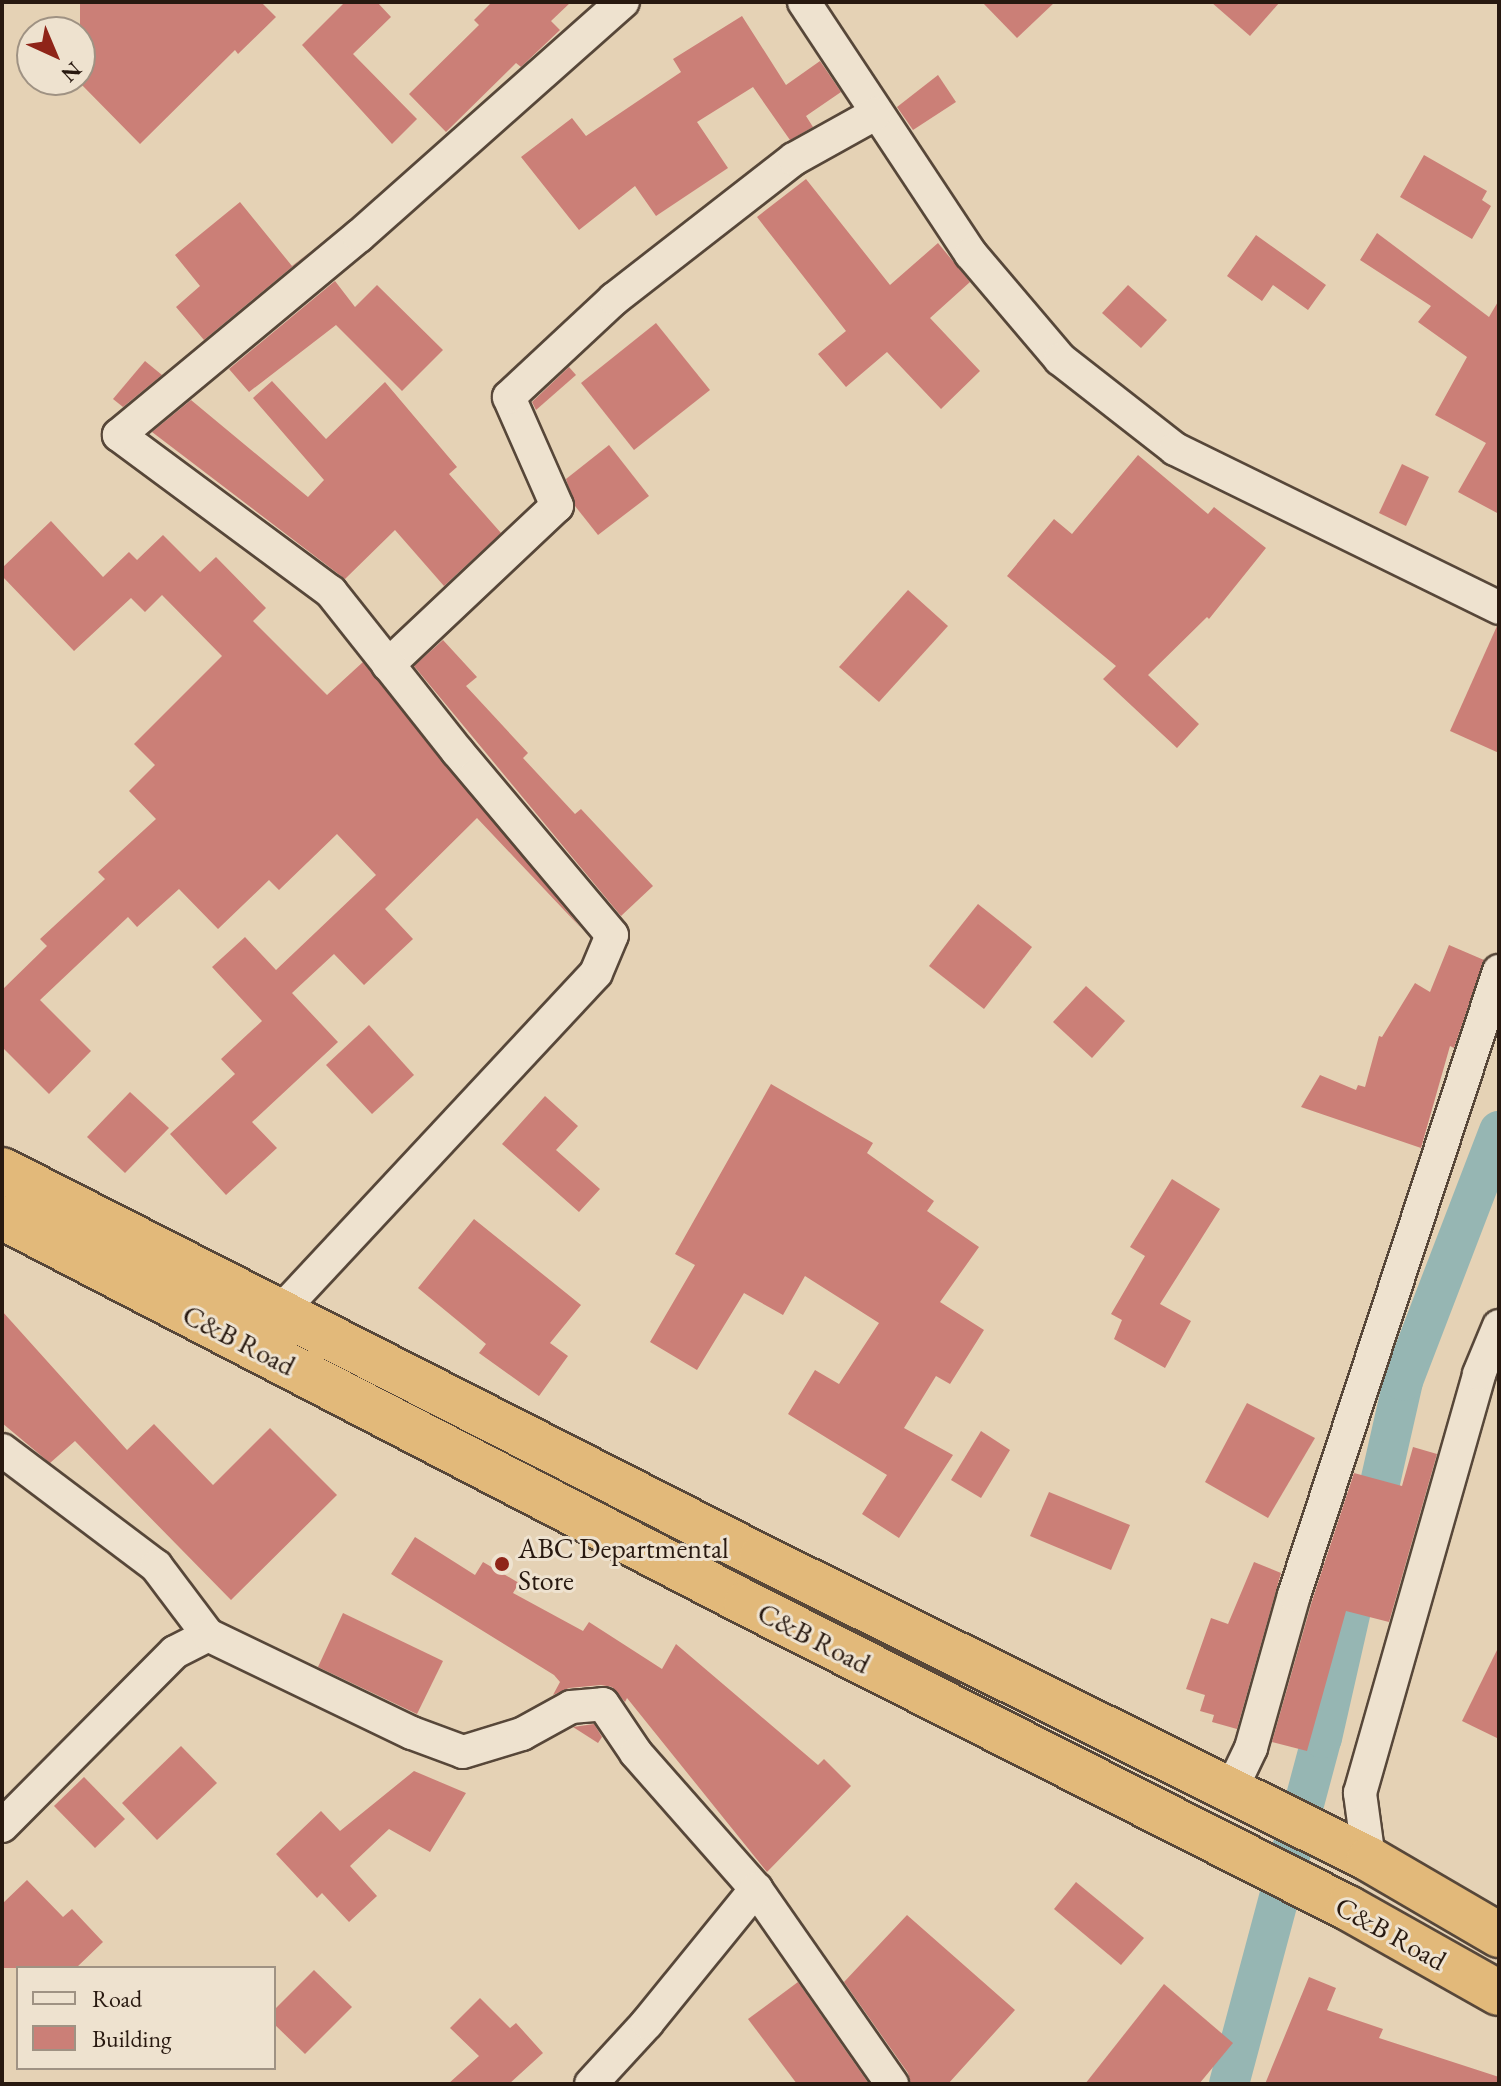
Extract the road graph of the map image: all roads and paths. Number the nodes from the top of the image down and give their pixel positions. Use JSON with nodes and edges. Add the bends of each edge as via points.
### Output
{"nodes":[{"id":1,"x":623,"y":2,"type":"edge"},
{"id":2,"x":804,"y":2,"type":"edge"},
{"id":3,"x":875,"y":114,"type":"junction"},
{"id":4,"x":1499,"y":608,"type":"edge"},
{"id":5,"x":388,"y":665,"type":"junction"},
{"id":6,"x":1499,"y":971,"type":"edge"},
{"id":7,"x":2,"y":1170,"type":"edge"},
{"id":8,"x":2,"y":1217,"type":"edge"},
{"id":9,"x":280,"y":1312,"type":"junction"},
{"id":10,"x":1499,"y":1326,"type":"edge"},
{"id":11,"x":2,"y":1450,"type":"edge"},
{"id":12,"x":208,"y":1635,"type":"junction"},
{"id":13,"x":1230,"y":1792,"type":"junction"},
{"id":14,"x":2,"y":1826,"type":"edge"},
{"id":15,"x":1369,"y":1859,"type":"junction"},
{"id":16,"x":756,"y":1889,"type":"junction"},
{"id":17,"x":1499,"y":1935,"type":"edge"},
{"id":18,"x":1499,"y":1993,"type":"edge"},
{"id":19,"x":591,"y":2084,"type":"edge"},
{"id":20,"x":892,"y":2084,"type":"edge"}],
"edges":[{"from":1,"to":5,"type":"street","via":[[359,236],[119,435],[331,592]]},
{"from":2,"to":3,"type":"street"},
{"from":3,"to":4,"type":"street","via":[[971,254],[1060,359],[1175,449]]},
{"from":3,"to":5,"type":"street","via":[[782,168],[614,299],[509,397],[557,506]]},
{"from":5,"to":9,"type":"street","via":[[612,935],[596,973]]},
{"from":6,"to":13,"type":"street","via":[[1298,1581],[1251,1748]]},
{"from":7,"to":9,"type":"highway","name":"C&B Road"},
{"from":8,"to":18,"type":"highway","name":"C&B Road","via":[[1348,1908]]},
{"from":9,"to":13,"type":"highway","name":"C&B Road"},
{"from":10,"to":15,"type":"street","via":[[1479,1374],[1360,1793]]},
{"from":11,"to":12,"type":"street","via":[[156,1566]]},
{"from":12,"to":14,"type":"street","via":[[175,1652]]},
{"from":12,"to":16,"type":"street","via":[[463,1752],[522,1734],[571,1707],[603,1704],[636,1753]]},
{"from":13,"to":15,"type":"highway","name":"C&B Road"},
{"from":15,"to":17,"type":"highway","name":"C&B Road"},
{"from":16,"to":19,"type":"street"},
{"from":16,"to":20,"type":"street"}]}
